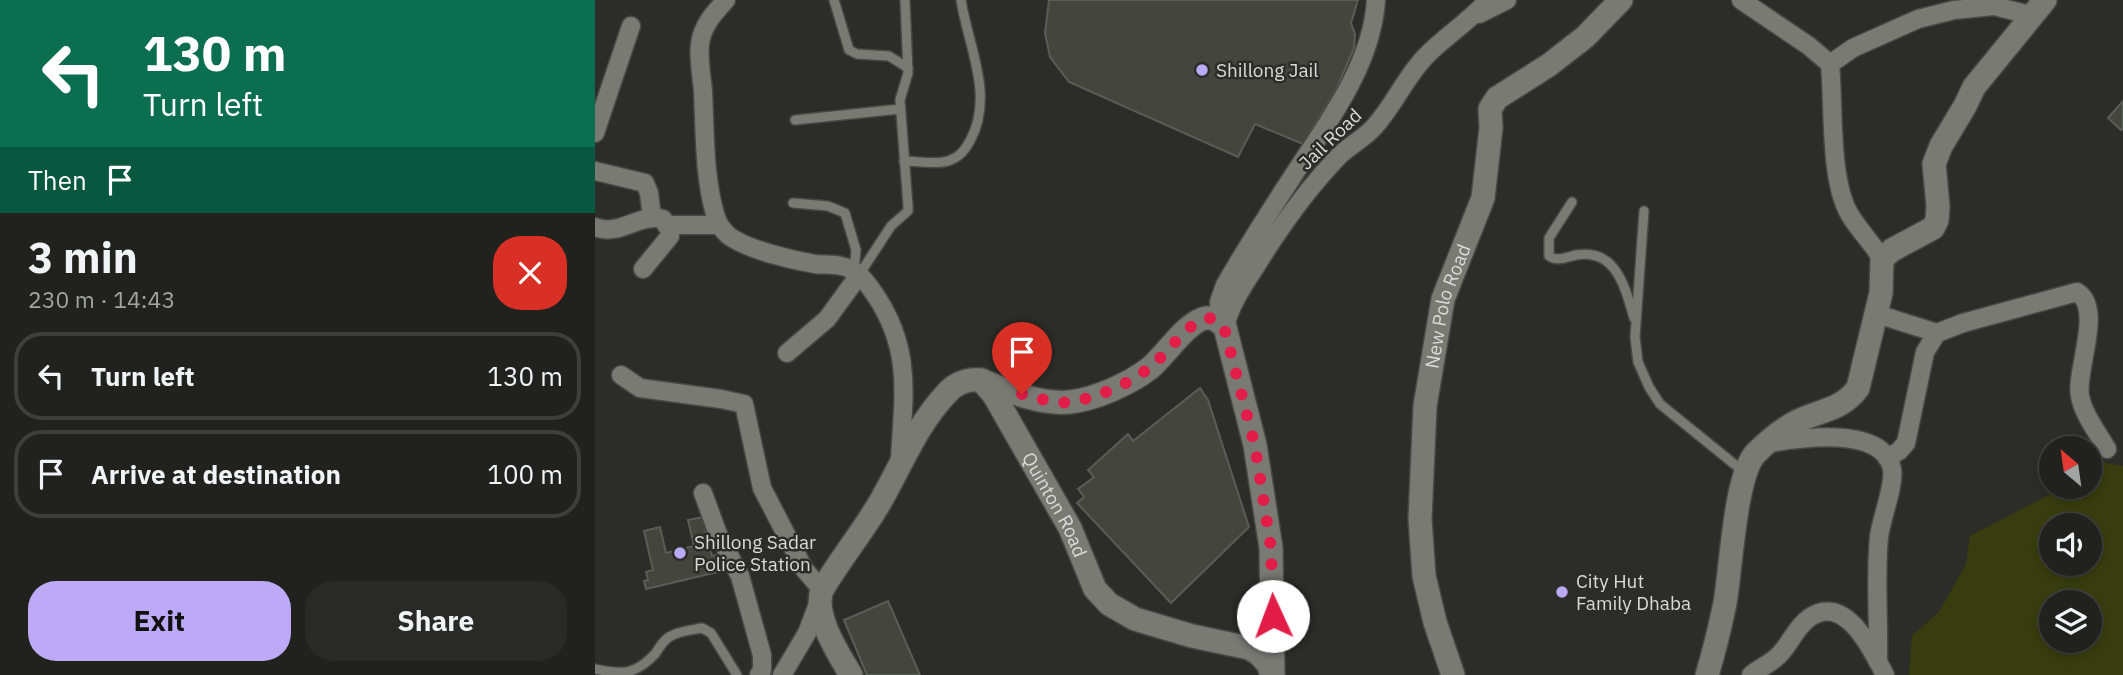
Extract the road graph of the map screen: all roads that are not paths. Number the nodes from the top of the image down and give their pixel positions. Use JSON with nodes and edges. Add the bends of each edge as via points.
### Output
{"nodes":[{"id":1,"x":726,"y":0,"type":"edge"},
{"id":2,"x":834,"y":0,"type":"edge"},
{"id":3,"x":905,"y":0,"type":"edge"},
{"id":4,"x":961,"y":0,"type":"edge"},
{"id":5,"x":1377,"y":0,"type":"edge"},
{"id":6,"x":1488,"y":0,"type":"edge"},
{"id":7,"x":1507,"y":0,"type":"edge"},
{"id":8,"x":1621,"y":0,"type":"edge"},
{"id":9,"x":1741,"y":0,"type":"edge"},
{"id":10,"x":2038,"y":8,"type":"edge"},
{"id":11,"x":1470,"y":19,"type":"junction"},
{"id":12,"x":631,"y":26,"type":"dead end"},
{"id":13,"x":1831,"y":64,"type":"junction"},
{"id":14,"x":908,"y":68,"type":"junction"},
{"id":15,"x":900,"y":109,"type":"junction"},
{"id":16,"x":795,"y":120,"type":"dead end"},
{"id":17,"x":595,"y":133,"type":"edge"},
{"id":18,"x":904,"y":161,"type":"junction"},
{"id":19,"x":595,"y":171,"type":"edge"},
{"id":20,"x":1571,"y":202,"type":"dead end"},
{"id":21,"x":793,"y":203,"type":"dead end"},
{"id":22,"x":1644,"y":211,"type":"dead end"},
{"id":23,"x":659,"y":221,"type":"junction"},
{"id":24,"x":719,"y":225,"type":"junction"},
{"id":25,"x":595,"y":227,"type":"edge"},
{"id":26,"x":1882,"y":258,"type":"junction"},
{"id":27,"x":643,"y":269,"type":"dead end"},
{"id":28,"x":856,"y":273,"type":"junction"},
{"id":29,"x":1877,"y":314,"type":"junction"},
{"id":30,"x":1636,"y":323,"type":"junction"},
{"id":31,"x":1223,"y":326,"type":"junction"},
{"id":32,"x":1937,"y":332,"type":"junction"},
{"id":33,"x":787,"y":353,"type":"dead end"},
{"id":34,"x":621,"y":375,"type":"dead end"},
{"id":35,"x":981,"y":380,"type":"junction"},
{"id":36,"x":1770,"y":443,"type":"junction"},
{"id":37,"x":2107,"y":449,"type":"dead end"},
{"id":38,"x":1887,"y":458,"type":"junction"},
{"id":39,"x":900,"y":467,"type":"junction"},
{"id":40,"x":1744,"y":472,"type":"junction"},
{"id":41,"x":703,"y":494,"type":"dead end"},
{"id":42,"x":820,"y":597,"type":"junction"},
{"id":43,"x":1882,"y":668,"type":"edge"},
{"id":44,"x":595,"y":669,"type":"edge"},
{"id":45,"x":737,"y":675,"type":"edge"},
{"id":46,"x":759,"y":675,"type":"edge"},
{"id":47,"x":782,"y":675,"type":"edge"},
{"id":48,"x":851,"y":675,"type":"edge"},
{"id":49,"x":1273,"y":675,"type":"edge"},
{"id":50,"x":1453,"y":675,"type":"edge"},
{"id":51,"x":1707,"y":675,"type":"edge"},
{"id":52,"x":1751,"y":675,"type":"edge"}],
"edges":[{"from":1,"to":24,"type":"street","via":[[709,18],[699,44],[708,170]]},
{"from":2,"to":14,"type":"lane","via":[[849,50],[889,56]]},
{"from":3,"to":14,"type":"lane"},
{"from":4,"to":18,"type":"lane","via":[[980,77],[981,99],[973,135],[957,158]]},
{"from":5,"to":31,"type":"street","via":[[1356,71],[1225,285],[1219,302]]},
{"from":6,"to":11,"type":"street","name":"Jail Road"},
{"from":7,"to":11,"type":"street"},
{"from":8,"to":50,"type":"street","name":"New Polo Road","via":[[1585,37],[1497,98],[1490,109],[1483,198],[1443,299],[1425,406],[1420,519],[1425,576]]},
{"from":9,"to":13,"type":"street"},
{"from":10,"to":13,"type":"street","via":[[1994,6],[1918,19],[1853,48]]},
{"from":10,"to":26,"type":"street","via":[[1975,87],[1941,146],[1934,164],[1938,206],[1933,228]]},
{"from":11,"to":31,"type":"street","name":"Jail Road","via":[[1423,59],[1377,124],[1312,185],[1284,221]]},
{"from":12,"to":17,"type":"street"},
{"from":13,"to":26,"type":"street","via":[[1835,150],[1843,199],[1849,215]]},
{"from":14,"to":15,"type":"lane"},
{"from":15,"to":16,"type":"lane"},
{"from":15,"to":18,"type":"lane"},
{"from":18,"to":28,"type":"lane","via":[[908,211]]},
{"from":19,"to":23,"type":"street","via":[[645,183]]},
{"from":20,"to":30,"type":"lane","via":[[1549,238],[1549,256],[1587,254],[1611,264],[1621,277]]},
{"from":21,"to":28,"type":"lane","via":[[828,206],[845,213],[856,250]]},
{"from":22,"to":30,"type":"lane"},
{"from":23,"to":24,"type":"street"},
{"from":23,"to":25,"type":"street","via":[[611,231]]},
{"from":23,"to":27,"type":"street","via":[[670,236]]},
{"from":24,"to":28,"type":"street","via":[[730,236],[772,255],[841,266]]},
{"from":26,"to":29,"type":"street"},
{"from":28,"to":33,"type":"street","via":[[827,319]]},
{"from":28,"to":39,"type":"street","via":[[884,308],[902,355]]},
{"from":29,"to":32,"type":"street"},
{"from":29,"to":36,"type":"street","via":[[1862,376],[1850,399],[1798,421]]},
{"from":30,"to":40,"type":"lane","via":[[1638,362],[1660,404]]},
{"from":31,"to":35,"type":"street","via":[[1213,319],[1202,320],[1150,368],[1095,395],[1069,402],[1044,400]]},
{"from":31,"to":49,"type":"street","via":[[1255,446],[1271,548]]},
{"from":32,"to":37,"type":"street","via":[[2080,293],[2089,329],[2079,392]]},
{"from":32,"to":38,"type":"street","via":[[1926,352],[1906,443]]},
{"from":34,"to":42,"type":"street","via":[[640,388],[744,404],[762,488]]},
{"from":35,"to":39,"type":"street","via":[[959,384],[947,393]]},
{"from":35,"to":49,"type":"street","name":"Quinton Road","via":[[1044,479],[1095,589],[1109,604],[1135,619],[1249,648],[1268,664]]},
{"from":36,"to":38,"type":"street","via":[[1840,437],[1859,440]]},
{"from":36,"to":40,"type":"street","via":[[1756,453]]},
{"from":38,"to":43,"type":"street","via":[[1892,469],[1877,563]]},
{"from":39,"to":42,"type":"street"},
{"from":40,"to":51,"type":"street","via":[[1725,603]]},
{"from":41,"to":46,"type":"street","via":[[740,576],[762,655]]},
{"from":42,"to":47,"type":"street","via":[[807,633]]},
{"from":42,"to":48,"type":"street","via":[[834,644]]},
{"from":43,"to":52,"type":"street","via":[[1852,622],[1843,615],[1819,613],[1804,623],[1780,655]]},
{"from":44,"to":45,"type":"lane","via":[[633,673],[649,662],[666,639],[702,628],[711,633]]}]}
